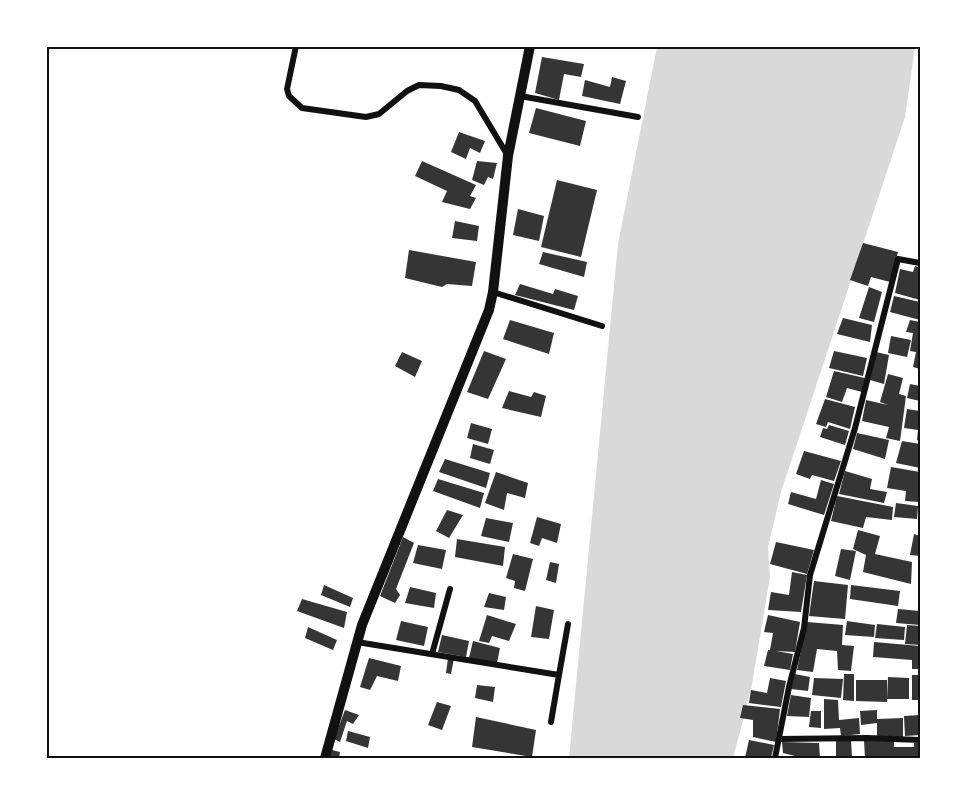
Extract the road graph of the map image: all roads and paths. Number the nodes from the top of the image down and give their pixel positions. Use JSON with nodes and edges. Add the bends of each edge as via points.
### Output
{"nodes":[{"id":1,"x":296,"y":46,"type":"edge"},
{"id":2,"x":530,"y":46,"type":"edge"},
{"id":3,"x":520,"y":96,"type":"junction"},
{"id":4,"x":638,"y":117,"type":"dead end"},
{"id":5,"x":508,"y":156,"type":"junction"},
{"id":6,"x":921,"y":263,"type":"edge"},
{"id":7,"x":493,"y":292,"type":"junction"},
{"id":8,"x":602,"y":326,"type":"dead end"},
{"id":9,"x":450,"y":589,"type":"dead end"},
{"id":10,"x":568,"y":624,"type":"dead end"},
{"id":11,"x":357,"y":642,"type":"junction"},
{"id":12,"x":432,"y":654,"type":"junction"},
{"id":13,"x":559,"y":675,"type":"junction"},
{"id":14,"x":550,"y":722,"type":"dead end"},
{"id":15,"x":779,"y":739,"type":"junction"},
{"id":16,"x":921,"y":740,"type":"edge"},
{"id":17,"x":326,"y":759,"type":"edge"},
{"id":18,"x":776,"y":759,"type":"edge"}],
"edges":[{"from":1,"to":5,"type":"street","via":[[287,88],[289,96],[302,108],[366,117],[379,114],[419,85],[459,90],[475,101]]},
{"from":2,"to":3,"type":"main road"},
{"from":3,"to":4,"type":"street"},
{"from":3,"to":5,"type":"main road"},
{"from":5,"to":7,"type":"main road"},
{"from":6,"to":15,"type":"street","via":[[898,259],[855,428],[810,575],[804,628]]},
{"from":7,"to":8,"type":"street"},
{"from":7,"to":11,"type":"main road"},
{"from":9,"to":12,"type":"street"},
{"from":10,"to":13,"type":"street"},
{"from":11,"to":12,"type":"street"},
{"from":11,"to":17,"type":"main road"},
{"from":12,"to":13,"type":"street"},
{"from":13,"to":14,"type":"street"},
{"from":15,"to":16,"type":"street"},
{"from":15,"to":18,"type":"street"}]}
